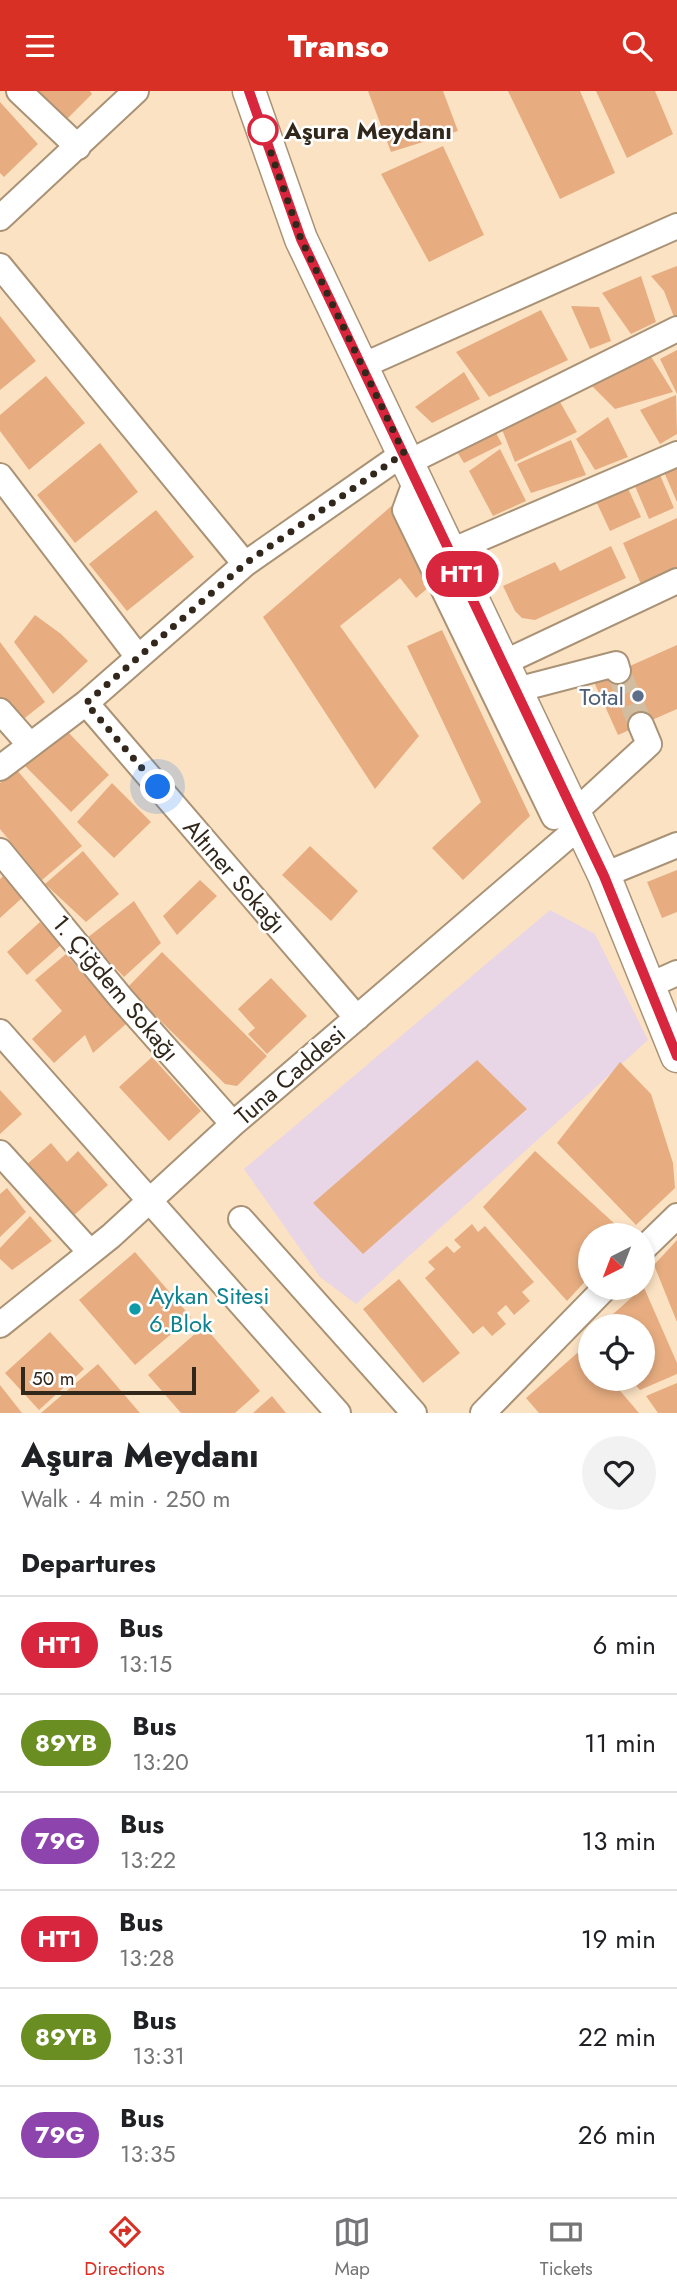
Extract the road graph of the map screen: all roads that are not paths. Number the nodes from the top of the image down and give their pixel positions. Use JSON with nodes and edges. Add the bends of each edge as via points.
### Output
{"nodes":[{"id":1,"x":19,"y":91,"type":"edge"},
{"id":2,"x":136,"y":91,"type":"edge"},
{"id":3,"x":249,"y":91,"type":"edge"},
{"id":4,"x":78,"y":147,"type":"junction"},
{"id":5,"x":0,"y":218,"type":"edge"},
{"id":6,"x":677,"y":226,"type":"edge"},
{"id":7,"x":0,"y":265,"type":"edge"},
{"id":8,"x":677,"y":329,"type":"edge"},
{"id":9,"x":362,"y":366,"type":"junction"},
{"id":10,"x":677,"y":454,"type":"edge"},
{"id":11,"x":409,"y":465,"type":"junction"},
{"id":12,"x":0,"y":476,"type":"edge"},
{"id":13,"x":451,"y":551,"type":"junction"},
{"id":14,"x":246,"y":563,"type":"junction"},
{"id":15,"x":677,"y":581,"type":"edge"},
{"id":16,"x":468,"y":613,"type":"junction"},
{"id":17,"x":138,"y":657,"type":"junction"},
{"id":18,"x":618,"y":671,"type":"dead end"},
{"id":19,"x":510,"y":677,"type":"junction"},
{"id":20,"x":86,"y":703,"type":"junction"},
{"id":21,"x":0,"y":711,"type":"edge"},
{"id":22,"x":641,"y":725,"type":"tunnel mouth"},
{"id":23,"x":30,"y":745,"type":"junction"},
{"id":24,"x":0,"y":768,"type":"edge"},
{"id":25,"x":577,"y":820,"type":"junction"},
{"id":26,"x":677,"y":845,"type":"edge"},
{"id":27,"x":0,"y":851,"type":"edge"},
{"id":28,"x":604,"y":876,"type":"junction"},
{"id":29,"x":677,"y":973,"type":"edge"},
{"id":30,"x":648,"y":986,"type":"junction"},
{"id":31,"x":357,"y":1018,"type":"junction"},
{"id":32,"x":0,"y":1032,"type":"edge"},
{"id":33,"x":677,"y":1056,"type":"edge"},
{"id":34,"x":233,"y":1124,"type":"junction"},
{"id":35,"x":0,"y":1153,"type":"edge"},
{"id":36,"x":149,"y":1202,"type":"junction"},
{"id":37,"x":677,"y":1216,"type":"edge"},
{"id":38,"x":241,"y":1219,"type":"dead end"},
{"id":39,"x":655,"y":1237,"type":"edge"},
{"id":40,"x":90,"y":1252,"type":"junction"},
{"id":41,"x":593,"y":1300,"type":"edge"},
{"id":42,"x":0,"y":1325,"type":"edge"},
{"id":43,"x":338,"y":1413,"type":"edge"},
{"id":44,"x":414,"y":1413,"type":"edge"},
{"id":45,"x":483,"y":1413,"type":"edge"}],
"edges":[{"from":1,"to":4,"type":"street"},
{"from":2,"to":4,"type":"street"},
{"from":3,"to":9,"type":"main road","via":[[301,239]]},
{"from":4,"to":5,"type":"street"},
{"from":6,"to":9,"type":"street"},
{"from":7,"to":14,"type":"street"},
{"from":8,"to":11,"type":"street"},
{"from":9,"to":11,"type":"main road"},
{"from":10,"to":13,"type":"street"},
{"from":11,"to":13,"type":"main road"},
{"from":11,"to":14,"type":"street"},
{"from":11,"to":16,"type":"street","via":[[405,510]]},
{"from":12,"to":17,"type":"street"},
{"from":13,"to":16,"type":"main road"},
{"from":14,"to":17,"type":"street"},
{"from":15,"to":19,"type":"street"},
{"from":16,"to":19,"type":"main road"},
{"from":16,"to":25,"type":"street","via":[[554,817]]},
{"from":17,"to":20,"type":"street"},
{"from":18,"to":19,"type":"street","via":[[616,664]]},
{"from":19,"to":25,"type":"main road"},
{"from":20,"to":23,"type":"street"},
{"from":20,"to":31,"type":"street","name":"Altıner Sokağı"},
{"from":21,"to":23,"type":"street"},
{"from":22,"to":25,"type":"street","name":"Tuna Caddesi","via":[[649,744]]},
{"from":23,"to":24,"type":"street"},
{"from":25,"to":28,"type":"main road"},
{"from":25,"to":31,"type":"street","name":"Tuna Caddesi"},
{"from":26,"to":28,"type":"street"},
{"from":27,"to":34,"type":"street","name":"1. Çiğdem Sokağı"},
{"from":28,"to":30,"type":"main road"},
{"from":29,"to":30,"type":"street"},
{"from":30,"to":33,"type":"main road"},
{"from":31,"to":34,"type":"street","name":"Tuna Caddesi"},
{"from":32,"to":36,"type":"street"},
{"from":34,"to":36,"type":"street","name":"Tuna Caddesi"},
{"from":35,"to":40,"type":"street"},
{"from":36,"to":40,"type":"street","name":"Tuna Caddesi"},
{"from":36,"to":43,"type":"street"},
{"from":37,"to":39,"type":"street"},
{"from":38,"to":44,"type":"street"},
{"from":40,"to":42,"type":"street","name":"Tuna Caddesi"},
{"from":41,"to":45,"type":"street"}]}
